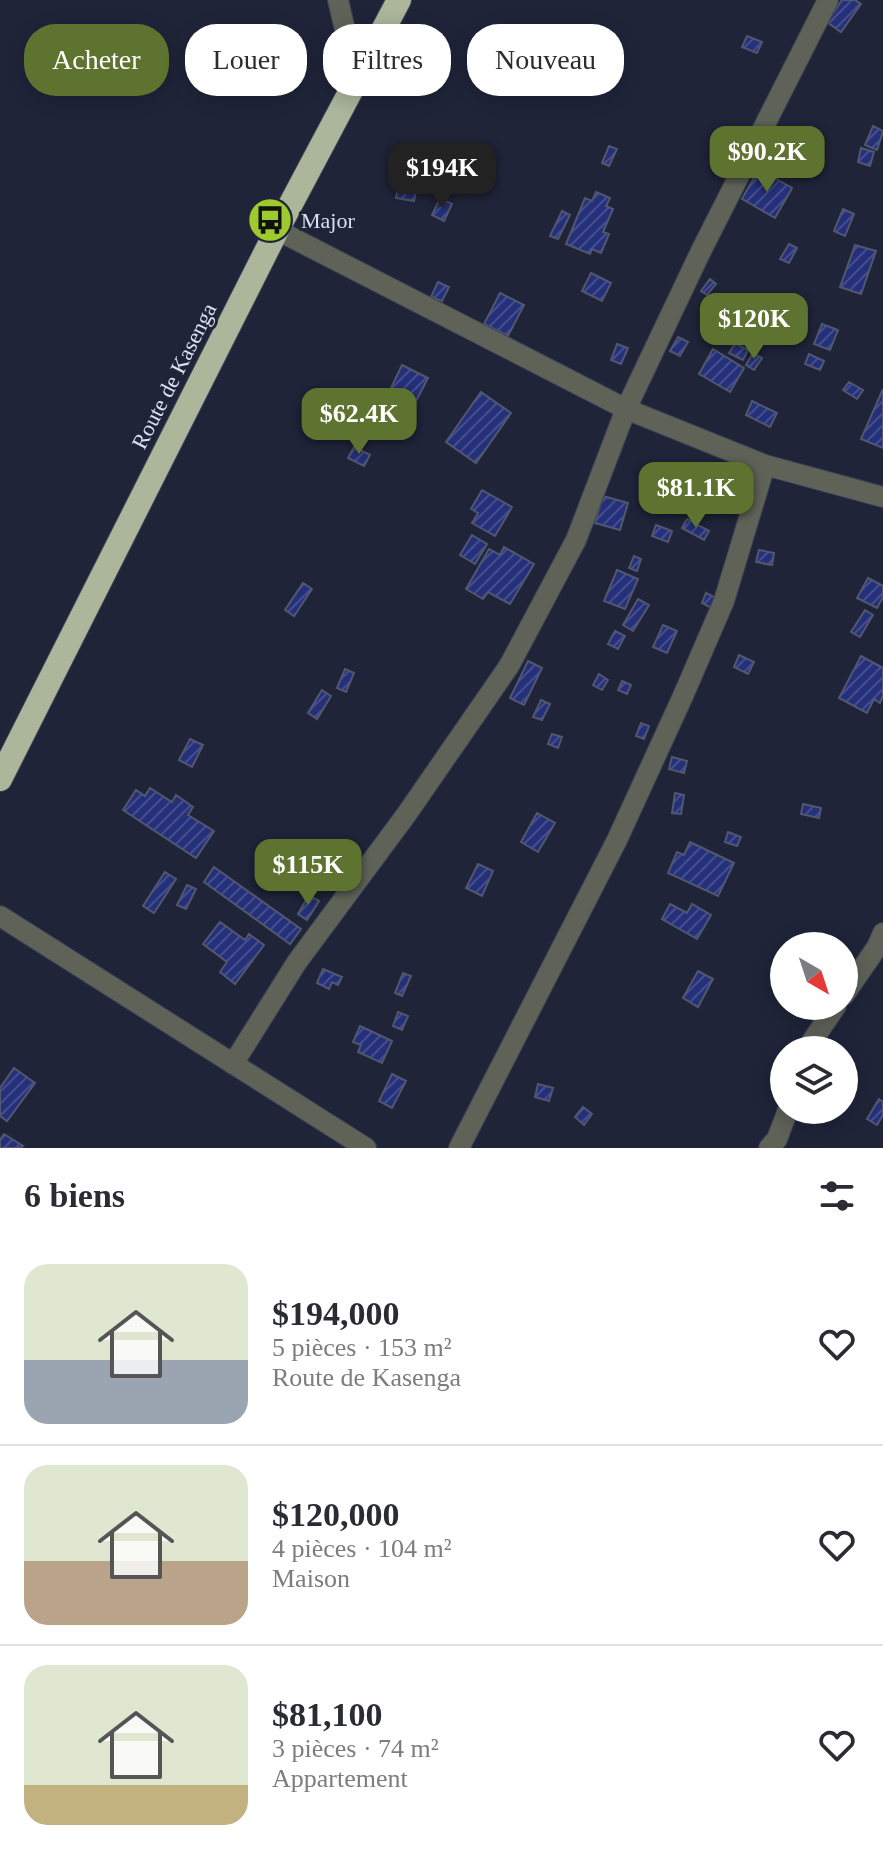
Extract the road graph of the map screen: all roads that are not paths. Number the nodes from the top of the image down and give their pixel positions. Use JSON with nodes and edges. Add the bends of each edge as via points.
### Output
{"nodes":[{"id":1,"x":338,"y":0,"type":"edge"},
{"id":2,"x":399,"y":0,"type":"edge"},
{"id":3,"x":828,"y":0,"type":"edge"},
{"id":4,"x":344,"y":24,"type":"edge"},
{"id":5,"x":387,"y":24,"type":"edge"},
{"id":6,"x":349,"y":96,"type":"edge"},
{"id":7,"x":277,"y":230,"type":"junction"},
{"id":8,"x":626,"y":409,"type":"junction"},
{"id":9,"x":765,"y":465,"type":"junction"},
{"id":10,"x":883,"y":497,"type":"edge"},
{"id":11,"x":0,"y":779,"type":"edge"},
{"id":12,"x":0,"y":916,"type":"edge"},
{"id":13,"x":883,"y":933,"type":"edge"},
{"id":14,"x":858,"y":975,"type":"edge"},
{"id":15,"x":233,"y":1064,"type":"junction"},
{"id":16,"x":783,"y":1124,"type":"edge"},
{"id":17,"x":366,"y":1148,"type":"edge"},
{"id":18,"x":459,"y":1148,"type":"edge"},
{"id":19,"x":769,"y":1148,"type":"edge"}],
"edges":[{"from":1,"to":4,"type":"street"},
{"from":2,"to":5,"type":"highway","name":"Route de Kasenga"},
{"from":3,"to":8,"type":"street"},
{"from":6,"to":7,"type":"highway","name":"Route de Kasenga"},
{"from":7,"to":8,"type":"street"},
{"from":7,"to":11,"type":"highway","name":"Route de Kasenga"},
{"from":8,"to":9,"type":"street"},
{"from":8,"to":15,"type":"street","via":[[576,540],[509,666],[297,962]]},
{"from":9,"to":10,"type":"street"},
{"from":9,"to":18,"type":"street","via":[[724,601],[683,696],[617,840]]},
{"from":12,"to":15,"type":"street"},
{"from":13,"to":14,"type":"street"},
{"from":15,"to":17,"type":"street"},
{"from":16,"to":19,"type":"street"}]}
